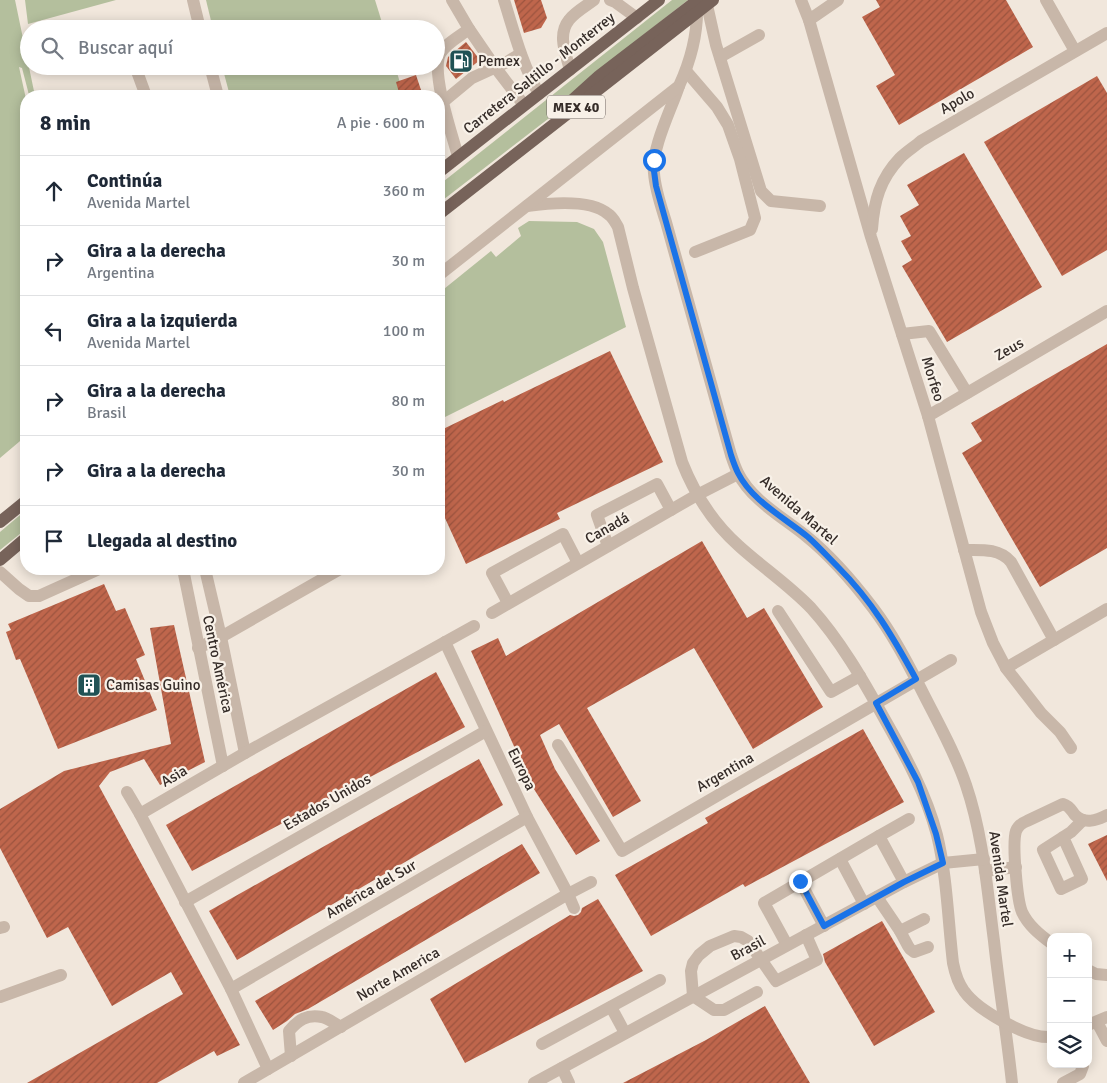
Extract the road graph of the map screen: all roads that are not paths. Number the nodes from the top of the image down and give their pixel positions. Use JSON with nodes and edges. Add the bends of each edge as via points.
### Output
{"nodes":[{"id":1,"x":193,"y":0,"type":"edge"},
{"id":2,"x":452,"y":0,"type":"edge"},
{"id":3,"x":504,"y":0,"type":"edge"},
{"id":4,"x":594,"y":0,"type":"edge"},
{"id":5,"x":610,"y":0,"type":"edge"},
{"id":6,"x":659,"y":0,"type":"edge"},
{"id":7,"x":801,"y":0,"type":"edge"},
{"id":8,"x":838,"y":0,"type":"edge"},
{"id":9,"x":1046,"y":0,"type":"edge"},
{"id":10,"x":702,"y":3,"type":"edge"},
{"id":11,"x":638,"y":18,"type":"junction"},
{"id":12,"x":198,"y":20,"type":"edge"},
{"id":13,"x":809,"y":20,"type":"junction"},
{"id":14,"x":469,"y":29,"type":"junction"},
{"id":15,"x":1107,"y":33,"type":"edge"},
{"id":16,"x":759,"y":35,"type":"dead end"},
{"id":17,"x":445,"y":49,"type":"edge"},
{"id":18,"x":1075,"y":51,"type":"junction"},
{"id":19,"x":520,"y":54,"type":"junction"},
{"id":20,"x":720,"y":57,"type":"junction"},
{"id":21,"x":495,"y":67,"type":"junction"},
{"id":22,"x":570,"y":70,"type":"junction"},
{"id":23,"x":686,"y":71,"type":"junction"},
{"id":24,"x":138,"y":75,"type":"edge"},
{"id":25,"x":212,"y":75,"type":"edge"},
{"id":26,"x":439,"y":75,"type":"edge"},
{"id":27,"x":679,"y":86,"type":"junction"},
{"id":28,"x":144,"y":90,"type":"edge"},
{"id":29,"x":216,"y":90,"type":"edge"},
{"id":30,"x":441,"y":90,"type":"edge"},
{"id":31,"x":539,"y":94,"type":"junction"},
{"id":32,"x":445,"y":100,"type":"edge"},
{"id":33,"x":524,"y":105,"type":"junction"},
{"id":34,"x":445,"y":109,"type":"edge"},
{"id":35,"x":458,"y":156,"type":"junction"},
{"id":36,"x":445,"y":167,"type":"edge"},
{"id":37,"x":527,"y":206,"type":"junction"},
{"id":38,"x":820,"y":206,"type":"dead end"},
{"id":39,"x":445,"y":209,"type":"edge"},
{"id":40,"x":871,"y":237,"type":"junction"},
{"id":41,"x":695,"y":252,"type":"dead end"},
{"id":42,"x":445,"y":270,"type":"edge"},
{"id":43,"x":1107,"y":311,"type":"edge"},
{"id":44,"x":902,"y":334,"type":"junction"},
{"id":45,"x":966,"y":393,"type":"junction"},
{"id":46,"x":928,"y":416,"type":"junction"},
{"id":47,"x":738,"y":474,"type":"junction"},
{"id":48,"x":697,"y":495,"type":"junction"},
{"id":49,"x":20,"y":505,"type":"edge"},
{"id":50,"x":671,"y":510,"type":"junction"},
{"id":51,"x":0,"y":522,"type":"edge"},
{"id":52,"x":20,"y":543,"type":"edge"},
{"id":53,"x":608,"y":546,"type":"junction"},
{"id":54,"x":964,"y":550,"type":"junction"},
{"id":55,"x":0,"y":560,"type":"edge"},
{"id":56,"x":578,"y":563,"type":"junction"},
{"id":57,"x":0,"y":572,"type":"edge"},
{"id":58,"x":86,"y":575,"type":"edge"},
{"id":59,"x":184,"y":575,"type":"edge"},
{"id":60,"x":206,"y":575,"type":"edge"},
{"id":61,"x":330,"y":575,"type":"edge"},
{"id":62,"x":508,"y":603,"type":"junction"},
{"id":63,"x":1107,"y":609,"type":"edge"},
{"id":64,"x":778,"y":611,"type":"dead end"},
{"id":65,"x":492,"y":613,"type":"dead end"},
{"id":66,"x":474,"y":626,"type":"dead end"},
{"id":67,"x":221,"y":637,"type":"junction"},
{"id":68,"x":1054,"y":640,"type":"junction"},
{"id":69,"x":444,"y":642,"type":"junction"},
{"id":70,"x":198,"y":648,"type":"junction"},
{"id":71,"x":951,"y":660,"type":"dead end"},
{"id":72,"x":1006,"y":668,"type":"junction"},
{"id":73,"x":860,"y":676,"type":"junction"},
{"id":74,"x":916,"y":679,"type":"junction"},
{"id":75,"x":876,"y":703,"type":"junction"},
{"id":76,"x":486,"y":731,"type":"junction"},
{"id":77,"x":558,"y":745,"type":"dead end"},
{"id":78,"x":1071,"y":748,"type":"dead end"},
{"id":79,"x":244,"y":753,"type":"junction"},
{"id":80,"x":223,"y":766,"type":"junction"},
{"id":81,"x":127,"y":792,"type":"dead end"},
{"id":82,"x":140,"y":814,"type":"junction"},
{"id":83,"x":1107,"y":815,"type":"edge"},
{"id":84,"x":527,"y":816,"type":"junction"},
{"id":85,"x":909,"y":819,"type":"dead end"},
{"id":86,"x":1083,"y":820,"type":"junction"},
{"id":87,"x":879,"y":836,"type":"junction"},
{"id":88,"x":1063,"y":837,"type":"dead end"},
{"id":89,"x":840,"y":859,"type":"junction"},
{"id":90,"x":943,"y":863,"type":"junction"},
{"id":91,"x":984,"y":865,"type":"junction"},
{"id":92,"x":1016,"y":867,"type":"junction"},
{"id":93,"x":800,"y":881,"type":"junction"},
{"id":94,"x":591,"y":882,"type":"dead end"},
{"id":95,"x":904,"y":882,"type":"junction"},
{"id":96,"x":568,"y":894,"type":"junction"},
{"id":97,"x":877,"y":897,"type":"junction"},
{"id":98,"x":185,"y":902,"type":"junction"},
{"id":99,"x":864,"y":904,"type":"junction"},
{"id":100,"x":574,"y":908,"type":"dead end"},
{"id":101,"x":924,"y":919,"type":"dead end"},
{"id":102,"x":824,"y":926,"type":"junction"},
{"id":103,"x":900,"y":931,"type":"junction"},
{"id":104,"x":806,"y":936,"type":"junction"},
{"id":105,"x":1047,"y":940,"type":"edge"},
{"id":106,"x":787,"y":946,"type":"junction"},
{"id":107,"x":928,"y":947,"type":"dead end"},
{"id":108,"x":761,"y":959,"type":"junction"},
{"id":109,"x":1092,"y":972,"type":"edge"},
{"id":110,"x":1107,"y":974,"type":"edge"},
{"id":111,"x":60,"y":975,"type":"dead end"},
{"id":112,"x":660,"y":980,"type":"dead end"},
{"id":113,"x":231,"y":989,"type":"junction"},
{"id":114,"x":757,"y":992,"type":"dead end"},
{"id":115,"x":694,"y":996,"type":"junction"},
{"id":116,"x":0,"y":997,"type":"edge"},
{"id":117,"x":610,"y":1007,"type":"junction"},
{"id":118,"x":1097,"y":1021,"type":"edge"},
{"id":119,"x":1005,"y":1023,"type":"junction"},
{"id":120,"x":341,"y":1027,"type":"junction"},
{"id":121,"x":625,"y":1033,"type":"junction"},
{"id":122,"x":1047,"y":1038,"type":"edge"},
{"id":123,"x":1107,"y":1041,"type":"edge"},
{"id":124,"x":542,"y":1044,"type":"dead end"},
{"id":125,"x":291,"y":1056,"type":"junction"},
{"id":126,"x":562,"y":1068,"type":"junction"},
{"id":127,"x":1082,"y":1068,"type":"edge"},
{"id":128,"x":268,"y":1069,"type":"junction"},
{"id":129,"x":244,"y":1083,"type":"edge"},
{"id":130,"x":534,"y":1083,"type":"edge"},
{"id":131,"x":569,"y":1083,"type":"edge"},
{"id":132,"x":1012,"y":1083,"type":"edge"},
{"id":133,"x":1063,"y":1083,"type":"edge"}],
"edges":[{"from":1,"to":12,"type":"street"},
{"from":2,"to":14,"type":"street"},
{"from":3,"to":19,"type":"street"},
{"from":4,"to":22,"type":"street","via":[[570,18],[564,30],[562,40]]},
{"from":5,"to":11,"type":"street"},
{"from":6,"to":11,"type":"main road","name":"Carretera Saltillo - Monterrey","number":"MEX 40"},
{"from":7,"to":13,"type":"street","name":"Morfeo"},
{"from":8,"to":13,"type":"street"},
{"from":9,"to":18,"type":"street"},
{"from":10,"to":20,"type":"street"},
{"from":10,"to":23,"type":"street","name":"Avenida Martel"},
{"from":10,"to":39,"type":"main road","number":"MEX 40","via":[[599,76],[562,110],[542,134]]},
{"from":11,"to":22,"type":"main road","name":"Carretera Saltillo - Monterrey","number":"MEX 40"},
{"from":13,"to":40,"type":"street","name":"Morfeo"},
{"from":14,"to":17,"type":"street"},
{"from":14,"to":21,"type":"street"},
{"from":15,"to":18,"type":"street","name":"Apolo"},
{"from":16,"to":20,"type":"street"},
{"from":18,"to":40,"type":"street","name":"Apolo","via":[[921,141],[900,158],[879,190]]},
{"from":19,"to":21,"type":"street"},
{"from":19,"to":31,"type":"street"},
{"from":20,"to":38,"type":"street","via":[[761,191],[771,200]]},
{"from":21,"to":32,"type":"street","via":[[472,78]]},
{"from":21,"to":33,"type":"street"},
{"from":22,"to":31,"type":"main road","name":"Carretera Saltillo - Monterrey","number":"MEX 40"},
{"from":23,"to":27,"type":"street","name":"Avenida Martel"},
{"from":23,"to":41,"type":"street","via":[[728,125],[755,218],[750,230]]},
{"from":24,"to":28,"type":"street"},
{"from":25,"to":29,"type":"street"},
{"from":26,"to":30,"type":"street"},
{"from":27,"to":37,"type":"street"},
{"from":27,"to":47,"type":"street","name":"Avenida Martel","via":[[656,150],[654,171]]},
{"from":31,"to":33,"type":"main road","name":"Carretera Saltillo - Monterrey","number":"MEX 40"},
{"from":33,"to":35,"type":"main road","name":"Carretera Saltillo - Monterrey","number":"MEX 40"},
{"from":34,"to":35,"type":"street"},
{"from":35,"to":36,"type":"main road","name":"Carretera Saltillo - Monterrey","number":"MEX 40"},
{"from":37,"to":42,"type":"street"},
{"from":37,"to":48,"type":"street","via":[[553,203],[590,205],[608,213],[618,227],[682,462]]},
{"from":40,"to":44,"type":"street","name":"Morfeo"},
{"from":43,"to":45,"type":"street","name":"Zeus"},
{"from":44,"to":45,"type":"street","via":[[930,331]]},
{"from":44,"to":46,"type":"street","name":"Morfeo"},
{"from":45,"to":46,"type":"street","name":"Zeus"},
{"from":46,"to":54,"type":"street","name":"Morfeo"},
{"from":47,"to":48,"type":"street","name":"Canadá"},
{"from":47,"to":74,"type":"street","name":"Avenida Martel","via":[[763,503],[807,537],[862,593],[894,639]]},
{"from":48,"to":50,"type":"street","name":"Canadá"},
{"from":48,"to":73,"type":"street","via":[[739,546],[810,607]]},
{"from":49,"to":51,"type":"main road"},
{"from":50,"to":53,"type":"street","name":"Canadá"},
{"from":50,"to":53,"type":"street","via":[[657,484],[597,515]]},
{"from":52,"to":55,"type":"main road"},
{"from":53,"to":56,"type":"street","name":"Canadá"},
{"from":54,"to":68,"type":"street","via":[[996,552],[1006,557]]},
{"from":54,"to":72,"type":"street","name":"Morfeo","via":[[981,612]]},
{"from":56,"to":62,"type":"street","name":"Canadá"},
{"from":56,"to":62,"type":"street","via":[[562,534],[492,573]]},
{"from":57,"to":58,"type":"street","via":[[30,596],[39,596]]},
{"from":59,"to":70,"type":"street","name":"Centro América"},
{"from":60,"to":67,"type":"street","name":"Centro América"},
{"from":61,"to":67,"type":"street"},
{"from":62,"to":65,"type":"street","name":"Canadá"},
{"from":63,"to":68,"type":"street"},
{"from":64,"to":73,"type":"street","via":[[831,692]]},
{"from":66,"to":69,"type":"street","name":"Asia"},
{"from":67,"to":70,"type":"street"},
{"from":67,"to":79,"type":"street","name":"Centro América"},
{"from":68,"to":72,"type":"street"},
{"from":69,"to":76,"type":"street","name":"Europa"},
{"from":69,"to":79,"type":"street","name":"Asia"},
{"from":70,"to":80,"type":"street","name":"Centro América"},
{"from":71,"to":74,"type":"street","name":"Argentina"},
{"from":72,"to":78,"type":"street","name":"Morfeo"},
{"from":73,"to":75,"type":"street"},
{"from":74,"to":75,"type":"street","name":"Argentina"},
{"from":74,"to":91,"type":"street","name":"Avenida Martel","via":[[966,784]]},
{"from":75,"to":77,"type":"street","name":"Argentina","via":[[622,851]]},
{"from":75,"to":90,"type":"street","via":[[918,782]]},
{"from":76,"to":84,"type":"street","name":"Europa"},
{"from":76,"to":98,"type":"street","name":"Estados Unidos"},
{"from":79,"to":80,"type":"street","name":"Asia"},
{"from":80,"to":82,"type":"street","name":"Asia"},
{"from":81,"to":82,"type":"street"},
{"from":82,"to":98,"type":"street"},
{"from":83,"to":86,"type":"street","via":[[1091,821]]},
{"from":84,"to":96,"type":"street","name":"Europa"},
{"from":84,"to":113,"type":"street","name":"América del Sur"},
{"from":85,"to":87,"type":"street"},
{"from":86,"to":88,"type":"street"},
{"from":86,"to":92,"type":"street","via":[[1063,804],[1022,824],[1014,840]]},
{"from":87,"to":89,"type":"street"},
{"from":87,"to":95,"type":"street"},
{"from":89,"to":93,"type":"street"},
{"from":89,"to":99,"type":"street"},
{"from":90,"to":91,"type":"street","name":"Brasil"},
{"from":90,"to":95,"type":"street","name":"Brasil"},
{"from":90,"to":119,"type":"street","via":[[956,976],[972,1001]]},
{"from":91,"to":92,"type":"street","name":"Brasil"},
{"from":91,"to":119,"type":"street","name":"Avenida Martel"},
{"from":92,"to":105,"type":"street","via":[[1022,911]]},
{"from":93,"to":102,"type":"street"},
{"from":93,"to":106,"type":"street","via":[[764,902]]},
{"from":94,"to":96,"type":"street"},
{"from":95,"to":97,"type":"street","name":"Brasil"},
{"from":96,"to":100,"type":"street","name":"Europa"},
{"from":96,"to":120,"type":"street","name":"Norte America"},
{"from":97,"to":99,"type":"street","name":"Brasil"},
{"from":97,"to":103,"type":"street"},
{"from":98,"to":113,"type":"street"},
{"from":99,"to":102,"type":"street","name":"Brasil"},
{"from":101,"to":103,"type":"street"},
{"from":102,"to":104,"type":"street","name":"Brasil"},
{"from":103,"to":107,"type":"street","via":[[912,951]]},
{"from":104,"to":106,"type":"street","name":"Brasil"},
{"from":104,"to":108,"type":"street","via":[[817,960],[776,981]]},
{"from":106,"to":108,"type":"street","name":"Brasil"},
{"from":108,"to":115,"type":"street","name":"Brasil"},
{"from":108,"to":115,"type":"street","via":[[741,937],[734,936],[710,946],[693,963]]},
{"from":109,"to":110,"type":"street"},
{"from":111,"to":116,"type":"street"},
{"from":112,"to":117,"type":"street"},
{"from":113,"to":128,"type":"street"},
{"from":114,"to":115,"type":"street","via":[[724,1010],[714,1010]]},
{"from":115,"to":121,"type":"street","name":"Brasil"},
{"from":117,"to":121,"type":"street"},
{"from":117,"to":124,"type":"street"},
{"from":118,"to":123,"type":"street"},
{"from":119,"to":122,"type":"street"},
{"from":119,"to":132,"type":"street","name":"Avenida Martel"},
{"from":120,"to":125,"type":"street","name":"Norte America"},
{"from":120,"to":125,"type":"street","via":[[323,1017],[308,1017],[297,1022],[289,1031]]},
{"from":121,"to":126,"type":"street","name":"Brasil"},
{"from":125,"to":128,"type":"street","name":"Norte America"},
{"from":126,"to":130,"type":"street","name":"Brasil"},
{"from":126,"to":131,"type":"street"},
{"from":127,"to":133,"type":"street","via":[[1080,1074]]},
{"from":128,"to":129,"type":"street","name":"Norte America"}]}
